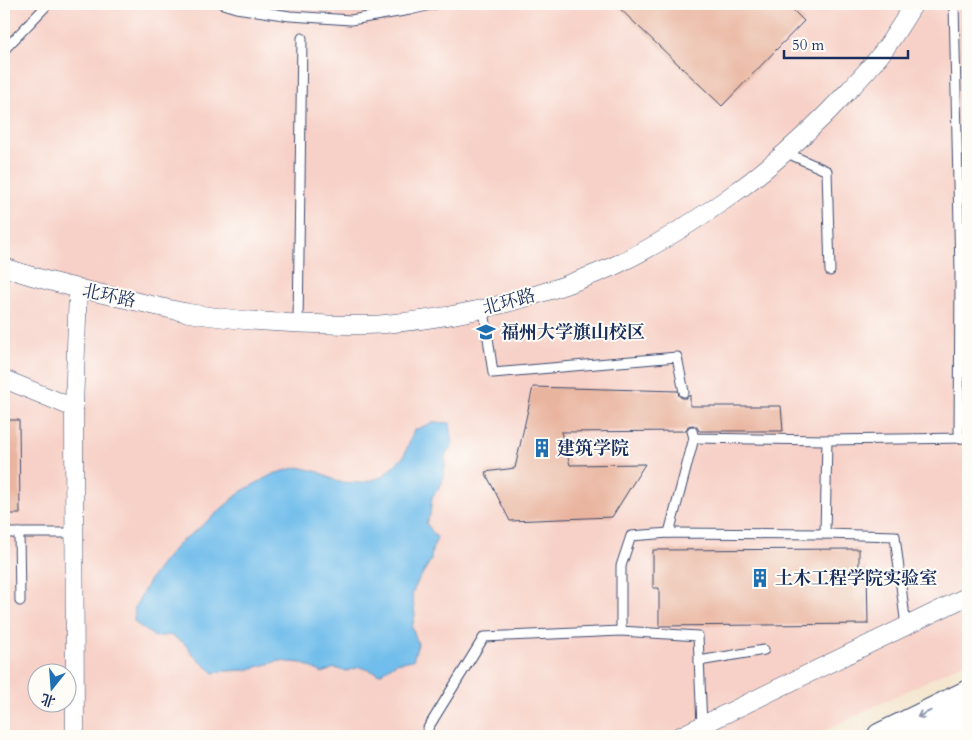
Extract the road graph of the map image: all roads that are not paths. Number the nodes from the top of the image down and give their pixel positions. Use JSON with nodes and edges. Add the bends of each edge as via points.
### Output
{"nodes":[{"id":1,"x":48,"y":4,"type":"edge"},
{"id":2,"x":223,"y":4,"type":"edge"},
{"id":3,"x":435,"y":4,"type":"edge"},
{"id":4,"x":914,"y":4,"type":"edge"},
{"id":5,"x":954,"y":4,"type":"edge"},
{"id":6,"x":302,"y":38,"type":"dead end"},
{"id":7,"x":4,"y":50,"type":"edge"},
{"id":8,"x":787,"y":152,"type":"junction"},
{"id":9,"x":4,"y":267,"type":"edge"},
{"id":10,"x":830,"y":271,"type":"dead end"},
{"id":11,"x":964,"y":271,"type":"edge"},
{"id":12,"x":78,"y":289,"type":"junction"},
{"id":13,"x":484,"y":310,"type":"junction"},
{"id":14,"x":298,"y":324,"type":"junction"},
{"id":15,"x":4,"y":379,"type":"edge"},
{"id":16,"x":684,"y":392,"type":"dead end"},
{"id":17,"x":74,"y":408,"type":"junction"},
{"id":18,"x":964,"y":438,"type":"edge"},
{"id":19,"x":827,"y":440,"type":"junction"},
{"id":20,"x":19,"y":533,"type":"junction"},
{"id":21,"x":75,"y":533,"type":"junction"},
{"id":22,"x":670,"y":533,"type":"junction"},
{"id":23,"x":4,"y":534,"type":"edge"},
{"id":24,"x":826,"y":534,"type":"junction"},
{"id":25,"x":968,"y":596,"type":"edge"},
{"id":26,"x":20,"y":601,"type":"dead end"},
{"id":27,"x":906,"y":627,"type":"junction"},
{"id":28,"x":621,"y":631,"type":"junction"},
{"id":29,"x":764,"y":650,"type":"dead end"},
{"id":30,"x":699,"y":661,"type":"junction"},
{"id":31,"x":968,"y":693,"type":"edge"},
{"id":32,"x":968,"y":716,"type":"edge"},
{"id":33,"x":702,"y":725,"type":"junction"},
{"id":34,"x":75,"y":736,"type":"edge"},
{"id":35,"x":428,"y":736,"type":"edge"},
{"id":36,"x":680,"y":736,"type":"edge"},
{"id":37,"x":880,"y":736,"type":"edge"},
{"id":38,"x":927,"y":736,"type":"edge"}],
"edges":[{"from":1,"to":7,"type":"lane"},
{"from":2,"to":3,"type":"lane","via":[[290,16],[351,20]]},
{"from":4,"to":8,"type":"street","name":"北环路","via":[[889,44],[823,118]]},
{"from":5,"to":11,"type":"lane"},
{"from":6,"to":14,"type":"lane"},
{"from":8,"to":10,"type":"lane","via":[[827,170]]},
{"from":8,"to":13,"type":"street","name":"北环路","via":[[709,211],[622,262],[530,297]]},
{"from":9,"to":12,"type":"street","name":"北环路"},
{"from":11,"to":18,"type":"lane"},
{"from":12,"to":14,"type":"street","name":"北环路","via":[[187,313]]},
{"from":12,"to":17,"type":"street"},
{"from":13,"to":14,"type":"street","name":"北环路","via":[[384,324]]},
{"from":13,"to":16,"type":"lane","via":[[493,373],[676,357]]},
{"from":15,"to":17,"type":"street"},
{"from":17,"to":21,"type":"street"},
{"from":18,"to":19,"type":"lane"},
{"from":19,"to":22,"type":"lane","via":[[693,434]]},
{"from":19,"to":24,"type":"lane"},
{"from":20,"to":21,"type":"lane"},
{"from":20,"to":23,"type":"lane"},
{"from":20,"to":26,"type":"lane"},
{"from":21,"to":34,"type":"street"},
{"from":22,"to":24,"type":"lane"},
{"from":22,"to":28,"type":"lane","via":[[630,536],[621,566]]},
{"from":24,"to":27,"type":"lane","via":[[895,536]]},
{"from":25,"to":27,"type":"street"},
{"from":27,"to":33,"type":"street"},
{"from":28,"to":30,"type":"lane","via":[[698,636]]},
{"from":28,"to":35,"type":"lane","via":[[484,637],[428,728]]},
{"from":29,"to":30,"type":"lane"},
{"from":30,"to":33,"type":"lane"},
{"from":31,"to":37,"type":"main road","one_way":true},
{"from":32,"to":38,"type":"main road"},
{"from":33,"to":36,"type":"street"}]}
